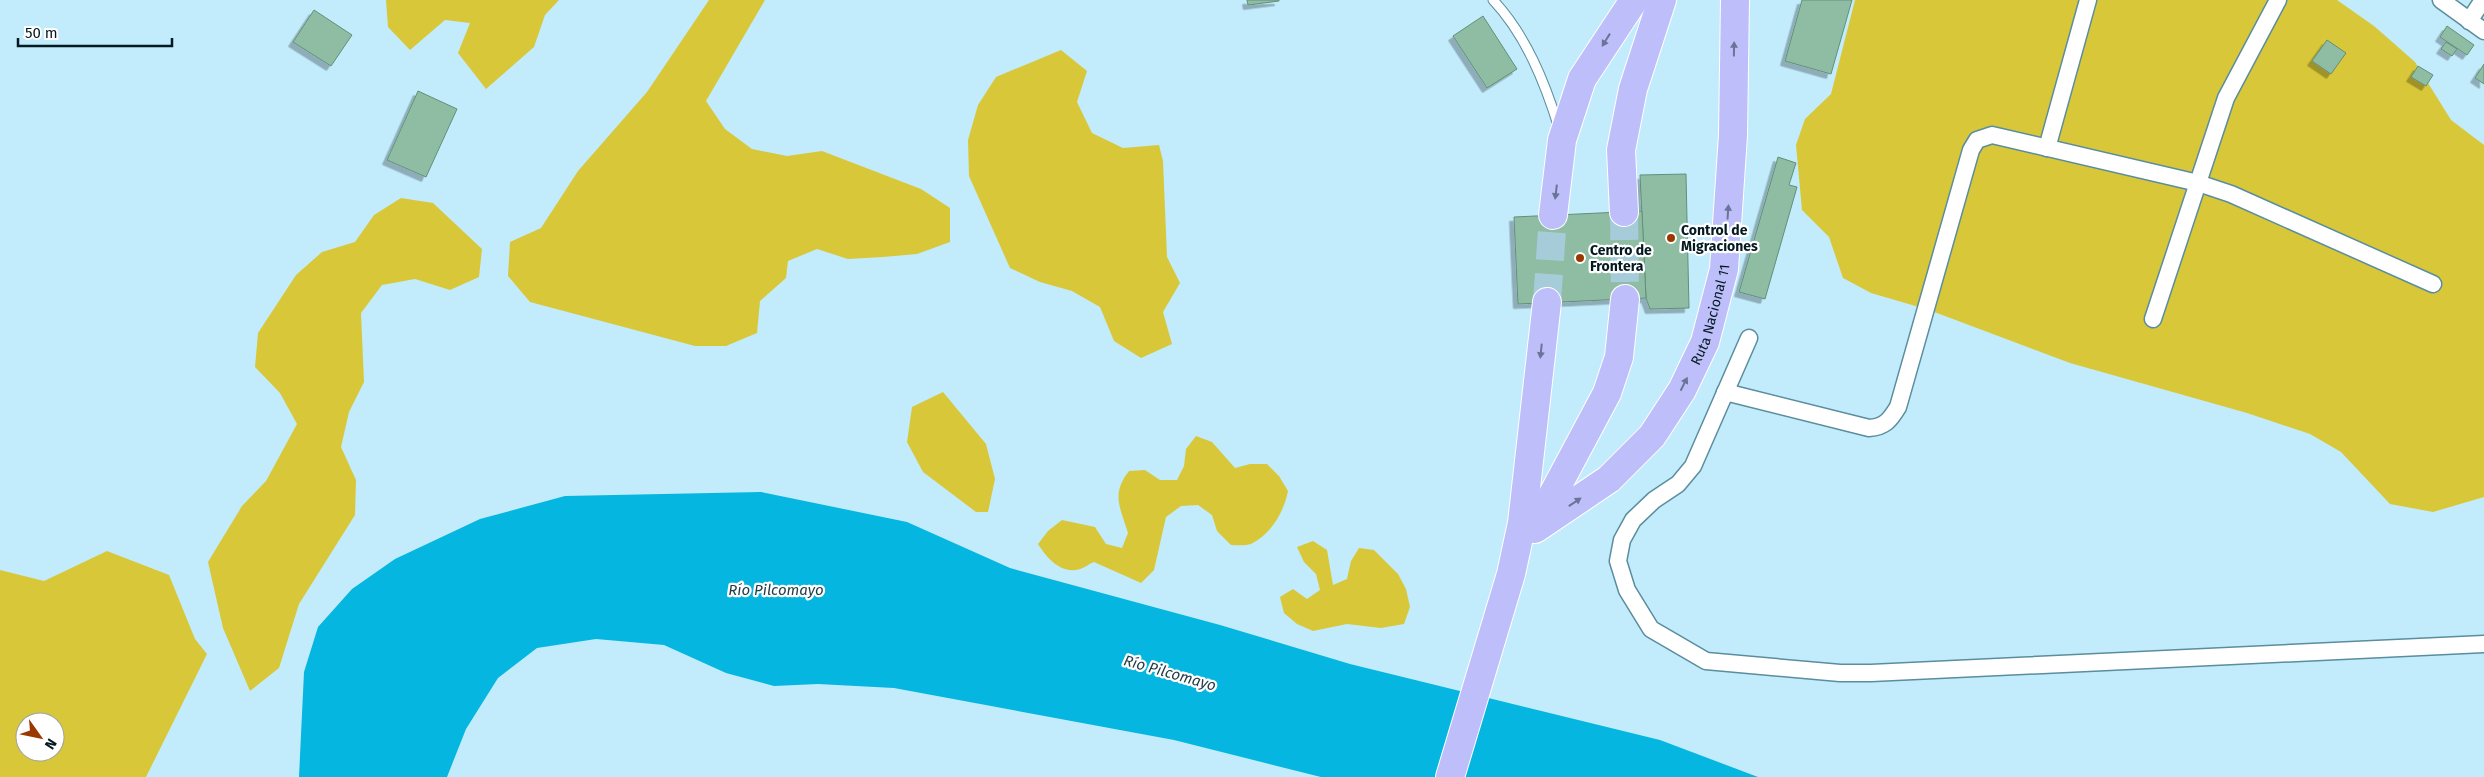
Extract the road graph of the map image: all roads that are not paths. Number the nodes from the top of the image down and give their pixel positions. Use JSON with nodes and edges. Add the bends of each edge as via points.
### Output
{"nodes":[{"id":1,"x":1493,"y":0,"type":"edge"},
{"id":2,"x":1634,"y":0,"type":"edge"},
{"id":3,"x":1662,"y":0,"type":"edge"},
{"id":4,"x":1735,"y":0,"type":"edge"},
{"id":5,"x":2088,"y":0,"type":"edge"},
{"id":6,"x":2278,"y":0,"type":"edge"},
{"id":7,"x":2441,"y":0,"type":"edge"},
{"id":8,"x":2483,"y":0,"type":"edge"},
{"id":9,"x":2470,"y":21,"type":"junction"},
{"id":10,"x":2484,"y":31,"type":"edge"},
{"id":11,"x":1562,"y":140,"type":"junction"},
{"id":12,"x":2047,"y":148,"type":"junction"},
{"id":13,"x":2198,"y":183,"type":"junction"},
{"id":14,"x":1624,"y":212,"type":"tunnel mouth"},
{"id":15,"x":1553,"y":215,"type":"tunnel mouth"},
{"id":16,"x":2433,"y":284,"type":"dead end"},
{"id":17,"x":1625,"y":299,"type":"tunnel mouth"},
{"id":18,"x":1547,"y":302,"type":"tunnel mouth"},
{"id":19,"x":2153,"y":319,"type":"dead end"},
{"id":20,"x":1749,"y":338,"type":"dead end"},
{"id":21,"x":1725,"y":392,"type":"junction"},
{"id":22,"x":1535,"y":529,"type":"junction"},
{"id":23,"x":1511,"y":574,"type":"junction"},
{"id":24,"x":2484,"y":644,"type":"edge"},
{"id":25,"x":1454,"y":765,"type":"edge"}],
"edges":[{"from":1,"to":11,"type":"lane","via":[[1526,47],[1548,91]]},
{"from":2,"to":11,"type":"highway","one_way":true,"via":[[1582,79]]},
{"from":3,"to":14,"type":"highway","via":[[1633,89],[1621,150]]},
{"from":22,"to":4,"type":"highway","name":"Ruta Nacional 11","one_way":true,"via":[[1609,479],[1652,436],[1682,390],[1705,342],[1724,269],[1733,135]]},
{"from":5,"to":12,"type":"street"},
{"from":6,"to":13,"type":"street","via":[[2226,98]]},
{"from":7,"to":9,"type":"street"},
{"from":8,"to":9,"type":"street"},
{"from":9,"to":10,"type":"street"},
{"from":11,"to":15,"type":"highway","one_way":true},
{"from":12,"to":13,"type":"street"},
{"from":12,"to":21,"type":"street","via":[[1992,135],[1977,140],[1971,150],[1898,407],[1889,422],[1878,428],[1869,428]]},
{"from":13,"to":16,"type":"street","via":[[2232,194]]},
{"from":13,"to":19,"type":"street"},
{"from":17,"to":22,"type":"highway","name":"Ruta Nacional 11","via":[[1619,357],[1607,393]]},
{"from":18,"to":23,"type":"highway","name":"Ruta Nacional 11","one_way":true,"via":[[1522,523]]},
{"from":20,"to":21,"type":"street"},
{"from":21,"to":24,"type":"street","via":[[1693,466],[1678,484],[1633,520],[1622,540],[1618,561],[1626,590],[1651,629],[1706,661],[1871,673]]},
{"from":22,"to":23,"type":"highway","name":"Ruta Nacional 11"},
{"from":23,"to":25,"type":"highway","name":"Ruta Nacional 11"}]}
